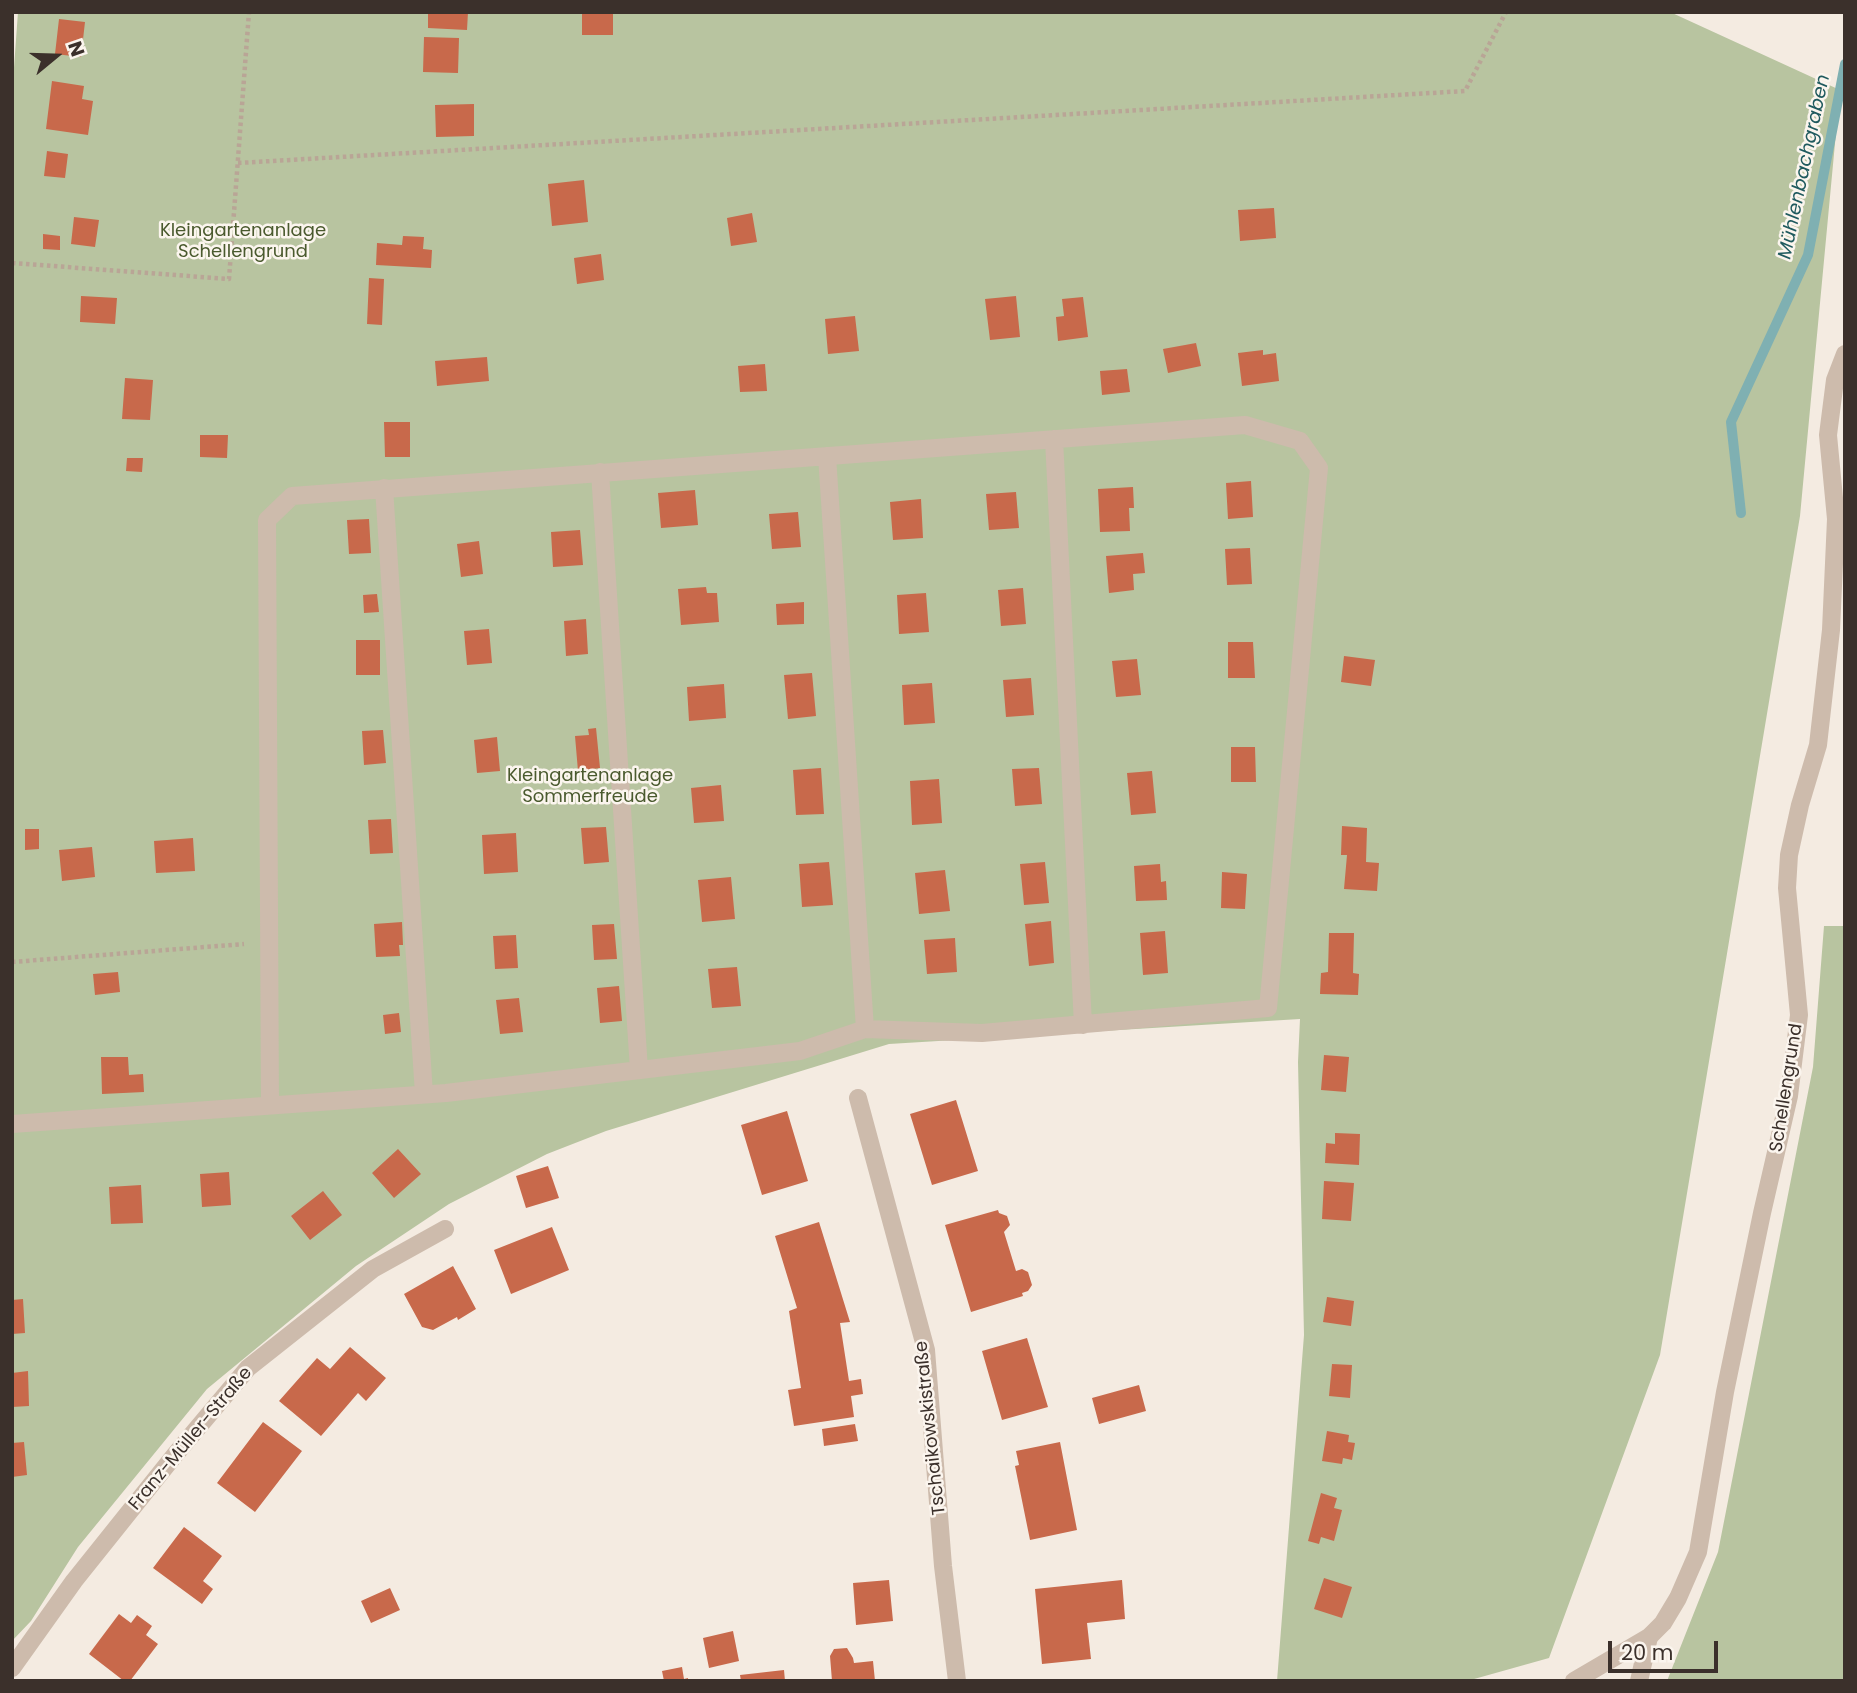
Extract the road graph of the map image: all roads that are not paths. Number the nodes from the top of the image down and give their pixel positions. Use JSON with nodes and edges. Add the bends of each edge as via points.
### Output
{"nodes":[{"id":1,"x":1845,"y":354,"type":"edge"},
{"id":2,"x":1054,"y":439,"type":"junction"},
{"id":3,"x":827,"y":456,"type":"junction"},
{"id":4,"x":600,"y":472,"type":"junction"},
{"id":5,"x":384,"y":488,"type":"junction"},
{"id":6,"x":1083,"y":1025,"type":"junction"},
{"id":7,"x":865,"y":1029,"type":"junction"},
{"id":8,"x":639,"y":1070,"type":"junction"},
{"id":9,"x":424,"y":1094,"type":"junction"},
{"id":10,"x":859,"y":1098,"type":"dead end"},
{"id":11,"x":270,"y":1105,"type":"junction"},
{"id":12,"x":12,"y":1124,"type":"edge"},
{"id":13,"x":445,"y":1229,"type":"dead end"},
{"id":14,"x":1649,"y":1637,"type":"junction"},
{"id":15,"x":12,"y":1668,"type":"edge"},
{"id":16,"x":957,"y":1681,"type":"edge"},
{"id":17,"x":1574,"y":1681,"type":"edge"},
{"id":18,"x":1639,"y":1681,"type":"edge"}],
"edges":[{"from":1,"to":14,"type":"street","name":"Schellengrund","via":[[1835,380],[1828,435],[1836,519],[1830,643],[1818,745],[1789,855],[1787,888],[1799,1015],[1789,1096],[1725,1392],[1699,1552],[1678,1598]]},
{"from":2,"to":3,"type":"street"},
{"from":2,"to":6,"type":"street"},
{"from":2,"to":6,"type":"street","via":[[1245,425],[1300,441],[1319,468],[1268,1008]]},
{"from":3,"to":4,"type":"street"},
{"from":3,"to":7,"type":"street"},
{"from":4,"to":5,"type":"street"},
{"from":4,"to":8,"type":"street"},
{"from":5,"to":9,"type":"street"},
{"from":5,"to":11,"type":"street","via":[[292,496],[267,520]]},
{"from":6,"to":7,"type":"street","via":[[982,1034]]},
{"from":7,"to":8,"type":"street","via":[[800,1051]]},
{"from":8,"to":9,"type":"street"},
{"from":9,"to":11,"type":"street"},
{"from":10,"to":16,"type":"street","name":"Tschaikowskistraße","via":[[926,1350]]},
{"from":11,"to":12,"type":"street"},
{"from":13,"to":15,"type":"street","name":"Franz-Müller-Straße","via":[[373,1269],[248,1368],[74,1581]]},
{"from":14,"to":17,"type":"street","name":"Schellengrund"},
{"from":14,"to":18,"type":"street"}]}
